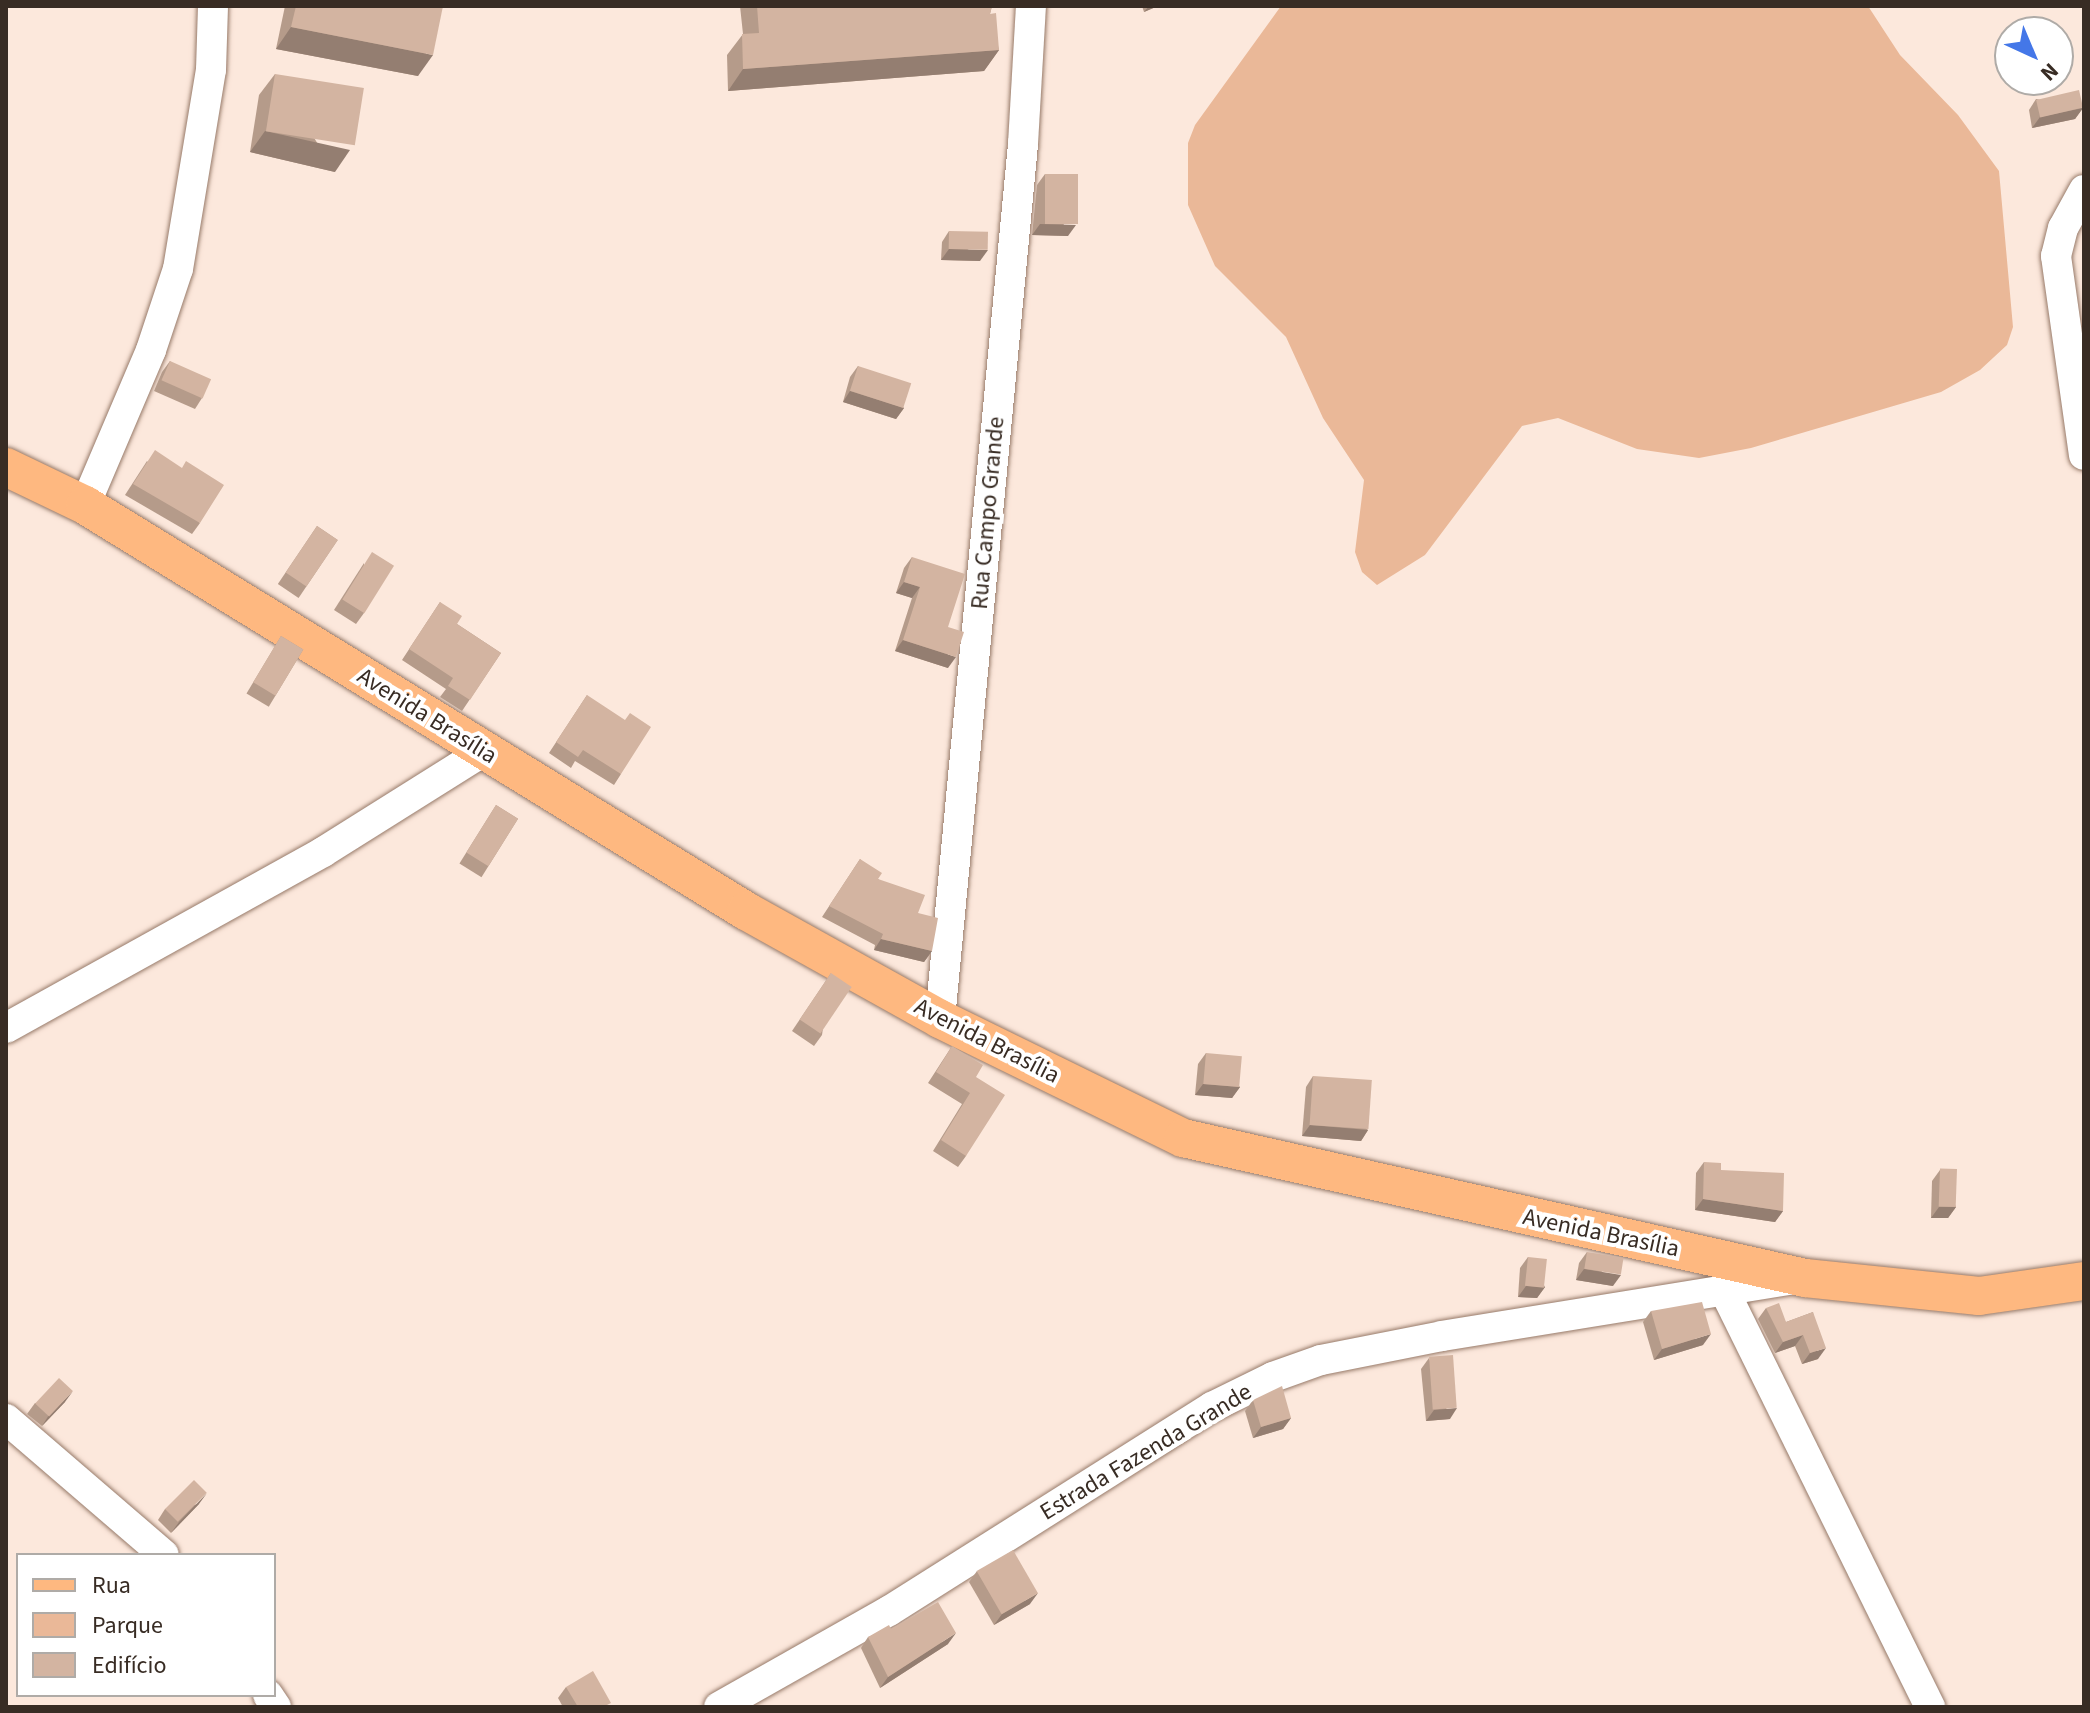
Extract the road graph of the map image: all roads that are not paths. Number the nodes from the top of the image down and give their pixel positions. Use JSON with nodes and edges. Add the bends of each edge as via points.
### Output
{"nodes":[{"id":1,"x":213,"y":6,"type":"edge"},
{"id":2,"x":1031,"y":6,"type":"edge"},
{"id":3,"x":2084,"y":190,"type":"edge"},
{"id":4,"x":2084,"y":455,"type":"edge"},
{"id":5,"x":6,"y":467,"type":"edge"},
{"id":6,"x":85,"y":505,"type":"junction"},
{"id":7,"x":484,"y":751,"type":"junction"},
{"id":8,"x":940,"y":1019,"type":"junction"},
{"id":9,"x":6,"y":1028,"type":"edge"},
{"id":10,"x":1805,"y":1278,"type":"junction"},
{"id":11,"x":2084,"y":1281,"type":"edge"},
{"id":12,"x":1725,"y":1292,"type":"junction"},
{"id":13,"x":6,"y":1419,"type":"edge"},
{"id":14,"x":162,"y":1553,"type":"edge"},
{"id":15,"x":719,"y":1707,"type":"edge"},
{"id":16,"x":1930,"y":1707,"type":"edge"}],
"edges":[{"from":1,"to":6,"type":"street","via":[[209,85],[178,269],[151,350]]},
{"from":2,"to":8,"type":"street","name":"Rua Campo Grande","via":[[1023,144]]},
{"from":3,"to":4,"type":"street","via":[[2063,228],[2056,256]]},
{"from":5,"to":6,"type":"main road","name":"Avenida Brasília"},
{"from":6,"to":7,"type":"main road","name":"Avenida Brasília"},
{"from":7,"to":8,"type":"main road","name":"Avenida Brasília","via":[[746,911]]},
{"from":7,"to":9,"type":"street","via":[[323,852]]},
{"from":8,"to":10,"type":"main road","name":"Avenida Brasília","via":[[1157,1127],[1215,1149]]},
{"from":10,"to":11,"type":"main road","name":"Avenida Brasília","via":[[1979,1296]]},
{"from":10,"to":12,"type":"street","name":"Estrada Fazenda Grande"},
{"from":12,"to":15,"type":"street","name":"Estrada Fazenda Grande","via":[[1442,1336],[1321,1360],[1273,1377],[1212,1407],[889,1611]]},
{"from":12,"to":16,"type":"street"},
{"from":13,"to":14,"type":"street"}]}
